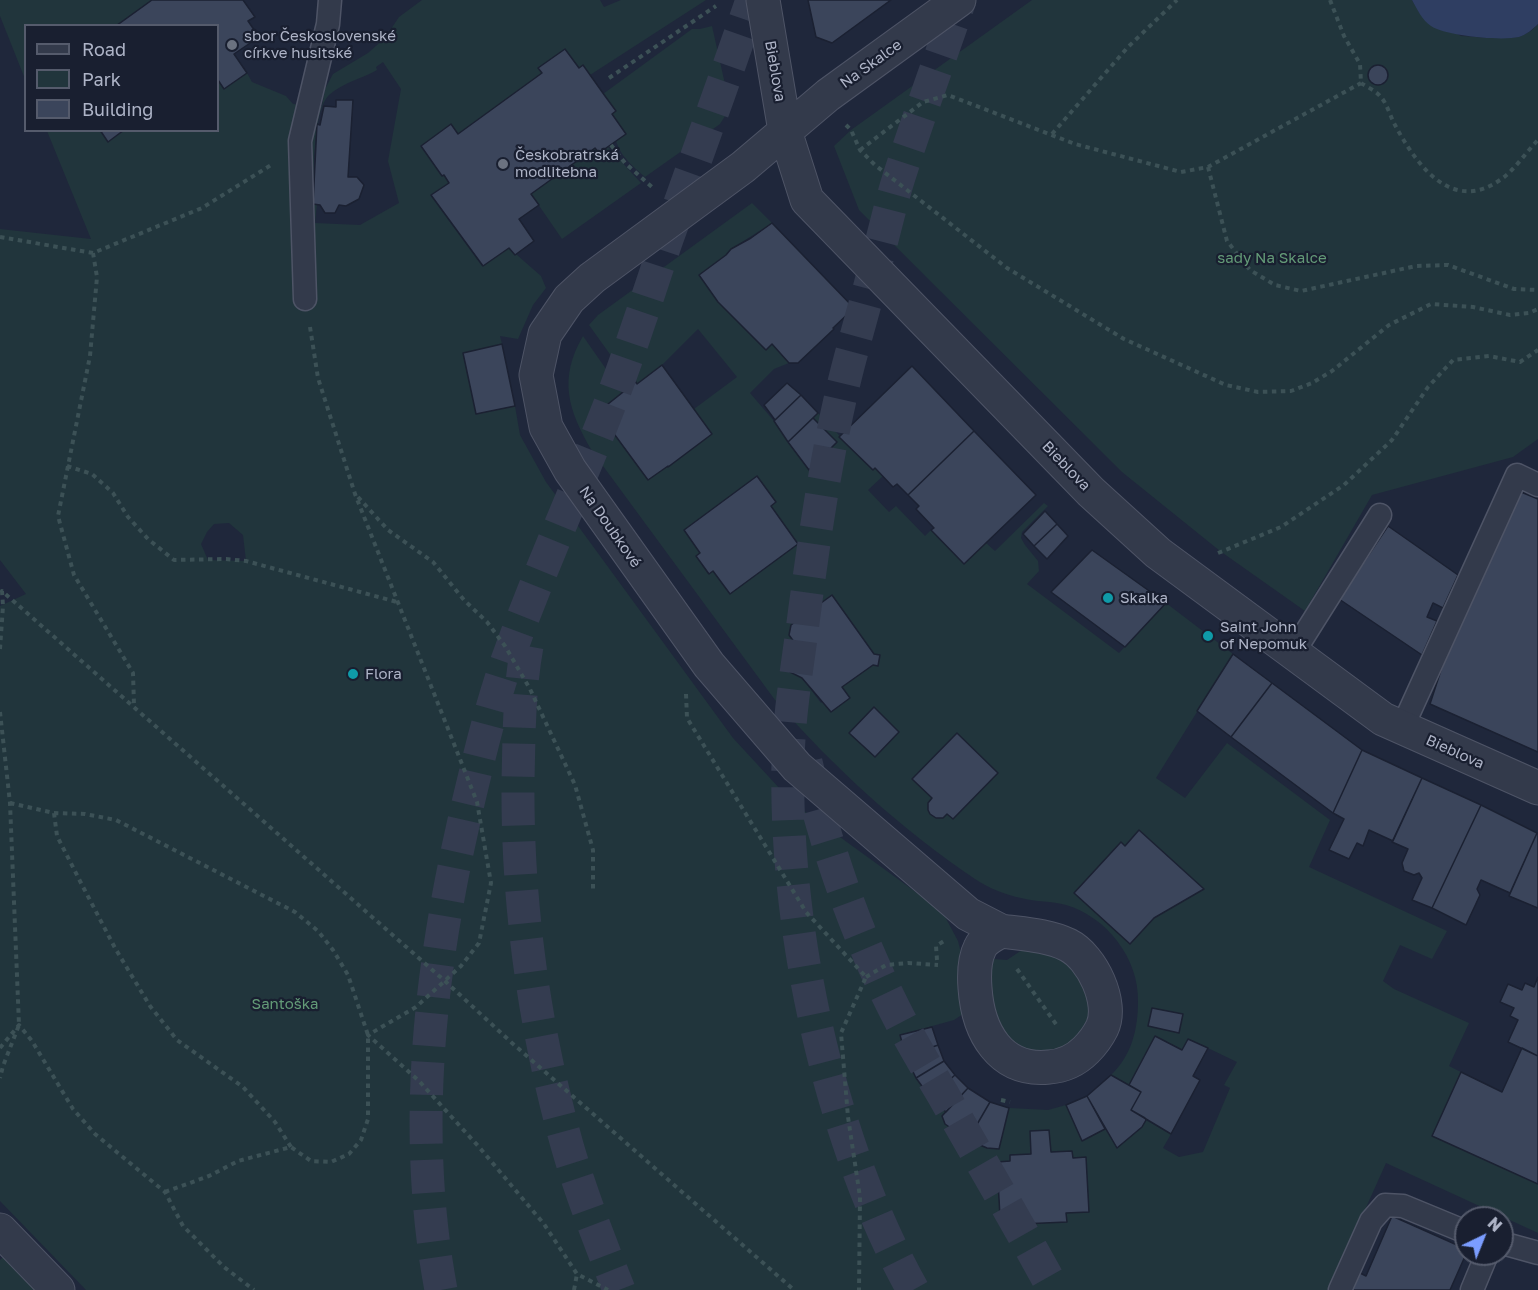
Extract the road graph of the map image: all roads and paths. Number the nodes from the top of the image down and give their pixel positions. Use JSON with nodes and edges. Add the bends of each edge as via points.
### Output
{"nodes":[{"id":1,"x":330,"y":0,"type":"edge"},
{"id":2,"x":762,"y":0,"type":"edge"},
{"id":3,"x":959,"y":0,"type":"edge"},
{"id":4,"x":1177,"y":0,"type":"edge"},
{"id":5,"x":1330,"y":0,"type":"edge"},
{"id":6,"x":716,"y":6,"type":"dead end"},
{"id":7,"x":609,"y":78,"type":"dead end"},
{"id":8,"x":1361,"y":82,"type":"junction"},
{"id":9,"x":845,"y":124,"type":"dead end"},
{"id":10,"x":786,"y":131,"type":"junction"},
{"id":11,"x":1052,"y":134,"type":"junction"},
{"id":12,"x":1538,"y":140,"type":"edge"},
{"id":13,"x":611,"y":145,"type":"dead end"},
{"id":14,"x":860,"y":150,"type":"junction"},
{"id":15,"x":1208,"y":167,"type":"junction"},
{"id":16,"x":263,"y":171,"type":"dead end"},
{"id":17,"x":653,"y":188,"type":"dead end"},
{"id":18,"x":0,"y":237,"type":"edge"},
{"id":19,"x":93,"y":253,"type":"junction"},
{"id":20,"x":1538,"y":290,"type":"edge"},
{"id":21,"x":305,"y":299,"type":"joint"},
{"id":22,"x":1538,"y":309,"type":"edge"},
{"id":23,"x":1538,"y":350,"type":"edge"},
{"id":24,"x":67,"y":466,"type":"junction"},
{"id":25,"x":1538,"y":486,"type":"edge"},
{"id":26,"x":355,"y":495,"type":"junction"},
{"id":27,"x":1380,"y":515,"type":"dead end"},
{"id":28,"x":1195,"y":581,"type":"junction"},
{"id":29,"x":1,"y":590,"type":"edge"},
{"id":30,"x":398,"y":602,"type":"junction"},
{"id":31,"x":0,"y":649,"type":"edge"},
{"id":32,"x":1293,"y":653,"type":"junction"},
{"id":33,"x":709,"y":665,"type":"junction"},
{"id":34,"x":134,"y":706,"type":"junction"},
{"id":35,"x":0,"y":712,"type":"edge"},
{"id":36,"x":1402,"y":728,"type":"junction"},
{"id":37,"x":1538,"y":788,"type":"edge"},
{"id":38,"x":10,"y":803,"type":"junction"},
{"id":39,"x":54,"y":813,"type":"junction"},
{"id":40,"x":593,"y":891,"type":"dead end"},
{"id":41,"x":990,"y":939,"type":"junction"},
{"id":42,"x":940,"y":971,"type":"dead end"},
{"id":43,"x":866,"y":977,"type":"junction"},
{"id":44,"x":446,"y":982,"type":"junction"},
{"id":45,"x":19,"y":1025,"type":"junction"},
{"id":46,"x":368,"y":1035,"type":"junction"},
{"id":47,"x":0,"y":1048,"type":"edge"},
{"id":48,"x":1080,"y":1057,"type":"junction"},
{"id":49,"x":0,"y":1078,"type":"edge"},
{"id":50,"x":1001,"y":1100,"type":"dead end"},
{"id":51,"x":1010,"y":1102,"type":"dead end"},
{"id":52,"x":291,"y":1147,"type":"junction"},
{"id":53,"x":165,"y":1192,"type":"junction"},
{"id":54,"x":1454,"y":1227,"type":"edge"},
{"id":55,"x":0,"y":1230,"type":"edge"},
{"id":56,"x":1514,"y":1246,"type":"edge"},
{"id":57,"x":1538,"y":1253,"type":"edge"},
{"id":58,"x":1482,"y":1266,"type":"edge"},
{"id":59,"x":577,"y":1274,"type":"junction"},
{"id":60,"x":58,"y":1290,"type":"edge"},
{"id":61,"x":254,"y":1290,"type":"edge"},
{"id":62,"x":574,"y":1290,"type":"edge"},
{"id":63,"x":608,"y":1290,"type":"edge"},
{"id":64,"x":794,"y":1290,"type":"edge"},
{"id":65,"x":859,"y":1290,"type":"edge"},
{"id":66,"x":1340,"y":1290,"type":"edge"},
{"id":67,"x":1472,"y":1290,"type":"edge"}],
"edges":[{"from":1,"to":21,"type":"lane","via":[[328,24],[300,141]]},
{"from":2,"to":10,"type":"street","name":"Bieblova"},
{"from":3,"to":10,"type":"street","name":"Na Skalce","via":[[828,95]]},
{"from":4,"to":11,"type":"path","via":[[1128,47]]},
{"from":5,"to":8,"type":"path","via":[[1360,64]]},
{"from":6,"to":7,"type":"path"},
{"from":8,"to":12,"type":"path","via":[[1381,96],[1394,124],[1424,169],[1444,185],[1460,191],[1482,190],[1502,179]]},
{"from":8,"to":15,"type":"path"},
{"from":9,"to":14,"type":"path","via":[[852,130]]},
{"from":10,"to":28,"type":"street","name":"Bieblova","via":[[807,200],[1091,492]]},
{"from":10,"to":33,"type":"street","name":"Na Doubkové","via":[[569,299],[546,334],[536,375],[546,427],[570,470]]},
{"from":11,"to":14,"type":"path","via":[[948,95],[923,102]]},
{"from":11,"to":15,"type":"path","via":[[1075,144],[1181,172]]},
{"from":13,"to":17,"type":"path"},
{"from":14,"to":22,"type":"path","via":[[1007,268],[1124,339],[1226,385],[1258,392],[1291,391],[1312,383],[1389,325],[1431,304],[1510,315]]},
{"from":15,"to":20,"type":"path","via":[[1227,241],[1250,270],[1275,285],[1301,291],[1416,266],[1448,265],[1514,289]]},
{"from":16,"to":19,"type":"path","via":[[202,208]]},
{"from":18,"to":19,"type":"path"},
{"from":19,"to":24,"type":"path","via":[[97,277],[90,356]]},
{"from":21,"to":26,"type":"path","via":[[318,378]]},
{"from":23,"to":28,"type":"path","via":[[1520,362],[1489,356],[1453,360],[1428,387],[1392,440],[1344,485],[1281,527],[1220,551]]},
{"from":24,"to":30,"type":"path","via":[[92,474],[113,493],[148,539],[174,560],[246,561]]},
{"from":24,"to":34,"type":"path","via":[[58,516],[74,575],[133,673]]},
{"from":25,"to":36,"type":"lane","via":[[1517,475]]},
{"from":26,"to":30,"type":"path"},
{"from":26,"to":40,"type":"path","via":[[388,530],[433,562],[505,646],[575,785],[593,850]]},
{"from":27,"to":32,"type":"lane"},
{"from":28,"to":32,"type":"street","name":"Bieblova"},
{"from":29,"to":31,"type":"path"},
{"from":29,"to":34,"type":"path"},
{"from":30,"to":44,"type":"path","via":[[477,802],[491,883],[479,943]]},
{"from":32,"to":36,"type":"street","name":"Bieblova","via":[[1383,719]]},
{"from":33,"to":41,"type":"street","name":"Na Doubkové","via":[[797,767],[968,914]]},
{"from":33,"to":43,"type":"path","via":[[686,686],[687,718],[806,912]]},
{"from":34,"to":44,"type":"path"},
{"from":35,"to":38,"type":"path"},
{"from":36,"to":37,"type":"street","name":"Bieblova"},
{"from":38,"to":39,"type":"path"},
{"from":38,"to":45,"type":"path"},
{"from":39,"to":46,"type":"path","via":[[116,820],[295,912],[318,931],[348,975]]},
{"from":39,"to":52,"type":"path","via":[[57,836],[150,1006],[177,1040],[243,1087],[275,1122]]},
{"from":41,"to":48,"type":"path","via":[[1004,951]]},
{"from":41,"to":48,"type":"street","via":[[974,972],[985,1031],[996,1048],[1010,1060],[1035,1069],[1059,1066]]},
{"from":41,"to":48,"type":"street","name":"Na Doubkové","via":[[1049,938],[1070,946],[1090,965],[1105,1008],[1103,1027]]},
{"from":42,"to":43,"type":"path","via":[[938,963],[908,963],[886,965]]},
{"from":43,"to":65,"type":"path","via":[[841,1033],[860,1197]]},
{"from":44,"to":46,"type":"path","via":[[416,1007]]},
{"from":44,"to":64,"type":"path"},
{"from":45,"to":47,"type":"path"},
{"from":45,"to":49,"type":"path"},
{"from":45,"to":53,"type":"path","via":[[87,1126]]},
{"from":46,"to":52,"type":"path","via":[[369,1119],[361,1140],[349,1154],[331,1162],[311,1161]]},
{"from":46,"to":59,"type":"path","via":[[419,1081],[479,1147],[544,1224]]},
{"from":50,"to":51,"type":"path"},
{"from":52,"to":53,"type":"path","via":[[238,1161]]},
{"from":53,"to":61,"type":"path","via":[[183,1226],[224,1267]]},
{"from":54,"to":66,"type":"lane","via":[[1403,1206],[1384,1205],[1371,1221]]},
{"from":55,"to":60,"type":"street"},
{"from":56,"to":57,"type":"lane"},
{"from":58,"to":67,"type":"lane"},
{"from":59,"to":62,"type":"path"},
{"from":59,"to":63,"type":"path"}]}
